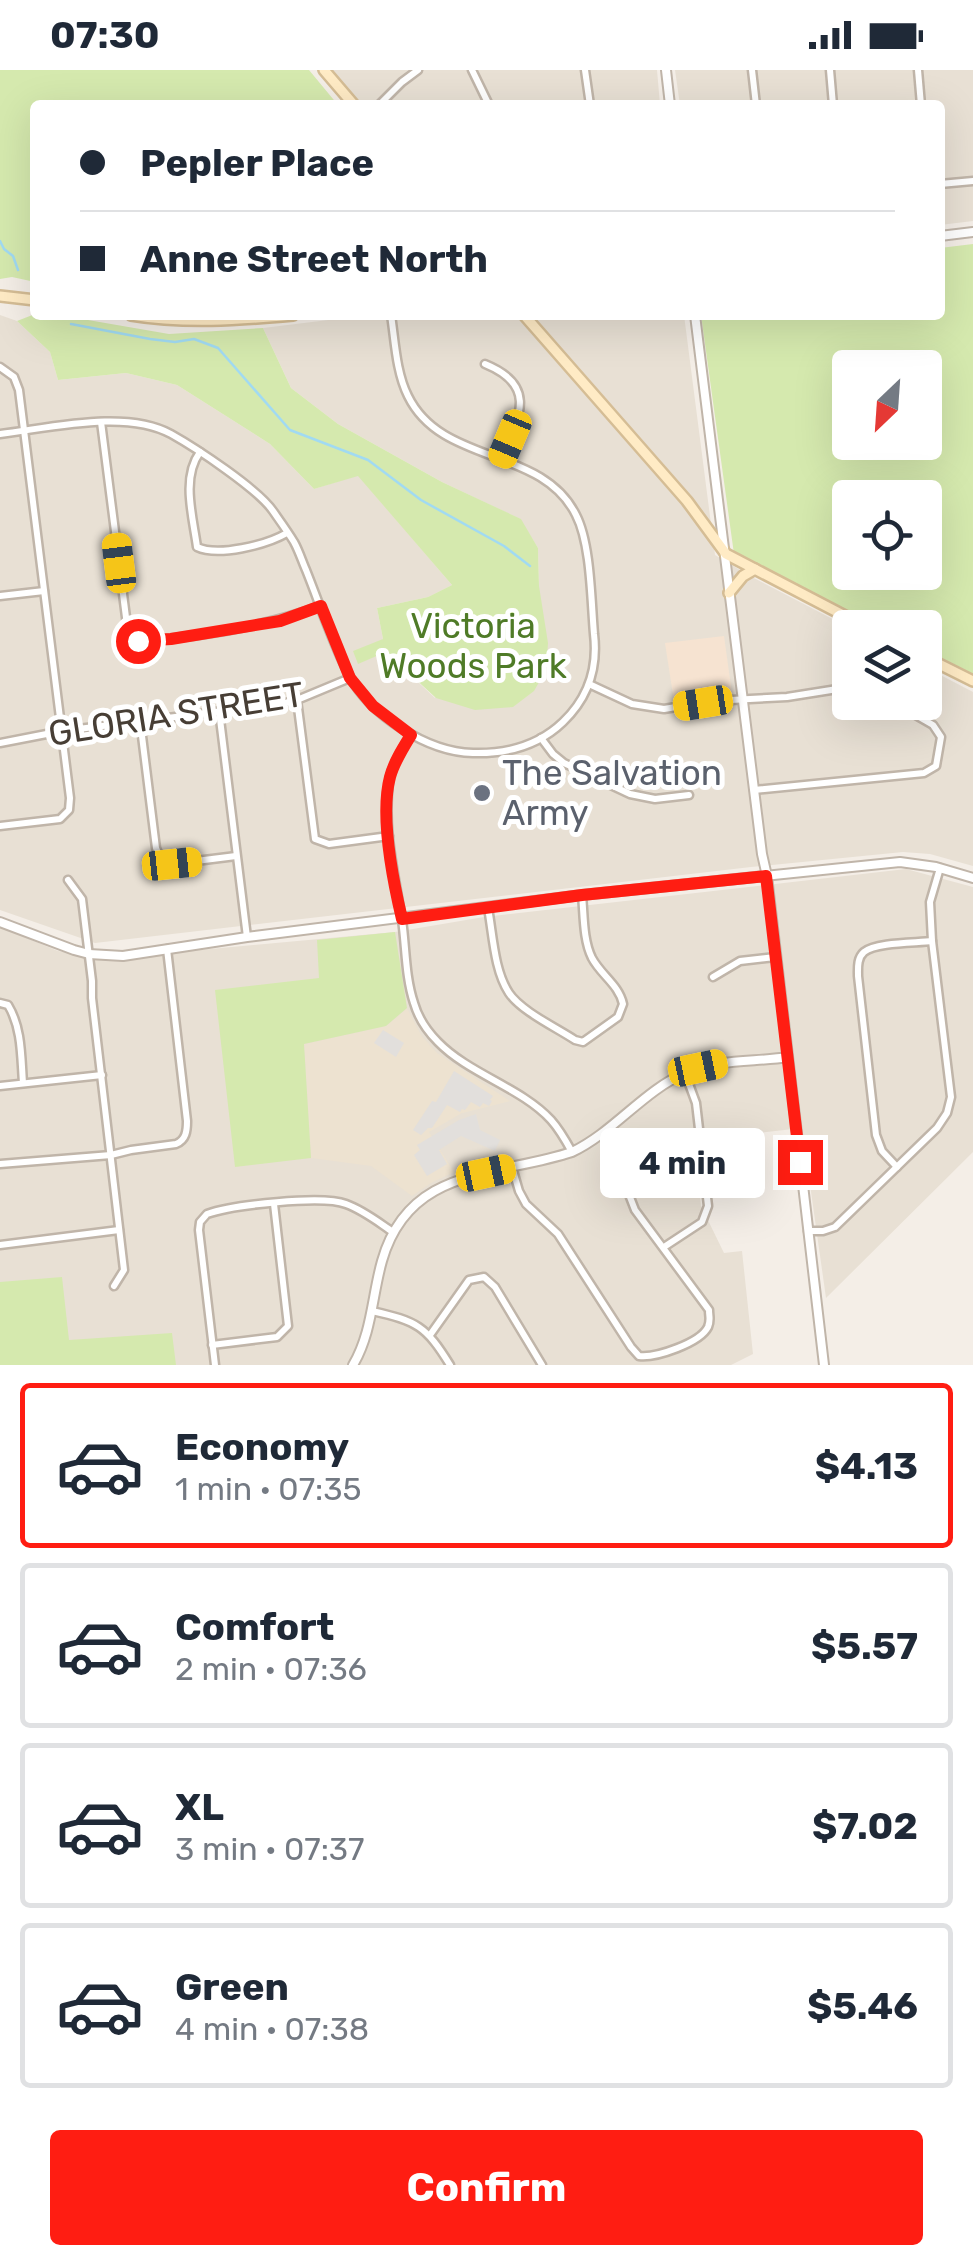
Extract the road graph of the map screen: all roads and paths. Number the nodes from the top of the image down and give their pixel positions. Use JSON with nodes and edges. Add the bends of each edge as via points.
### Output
{"nodes":[{"id":1,"x":324,"y":70,"type":"edge"},
{"id":2,"x":418,"y":70,"type":"edge"},
{"id":3,"x":472,"y":70,"type":"edge"},
{"id":4,"x":585,"y":70,"type":"edge"},
{"id":5,"x":666,"y":70,"type":"edge"},
{"id":6,"x":752,"y":70,"type":"edge"},
{"id":7,"x":830,"y":70,"type":"edge"},
{"id":8,"x":918,"y":70,"type":"edge"},
{"id":9,"x":350,"y":100,"type":"edge"},
{"id":10,"x":385,"y":100,"type":"edge"},
{"id":11,"x":487,"y":100,"type":"edge"},
{"id":12,"x":589,"y":100,"type":"edge"},
{"id":13,"x":669,"y":100,"type":"edge"},
{"id":14,"x":755,"y":100,"type":"edge"},
{"id":15,"x":833,"y":100,"type":"edge"},
{"id":16,"x":921,"y":100,"type":"edge"},
{"id":17,"x":973,"y":181,"type":"edge"},
{"id":18,"x":945,"y":184,"type":"edge"},
{"id":19,"x":973,"y":232,"type":"edge"},
{"id":20,"x":945,"y":235,"type":"edge"},
{"id":21,"x":0,"y":296,"type":"edge"},
{"id":22,"x":30,"y":299,"type":"edge"},
{"id":23,"x":159,"y":320,"type":"edge"},
{"id":24,"x":242,"y":320,"type":"edge"},
{"id":25,"x":393,"y":320,"type":"edge"},
{"id":26,"x":528,"y":320,"type":"edge"},
{"id":27,"x":696,"y":320,"type":"edge"},
{"id":28,"x":485,"y":364,"type":"dead end"},
{"id":29,"x":0,"y":367,"type":"edge"},
{"id":30,"x":101,"y":422,"type":"junction"},
{"id":31,"x":24,"y":432,"type":"junction"},
{"id":32,"x":0,"y":434,"type":"edge"},
{"id":33,"x":200,"y":452,"type":"junction"},
{"id":34,"x":500,"y":460,"type":"junction"},
{"id":35,"x":287,"y":533,"type":"junction"},
{"id":36,"x":726,"y":554,"type":"junction"},
{"id":37,"x":755,"y":570,"type":"junction"},
{"id":38,"x":44,"y":591,"type":"junction"},
{"id":39,"x":729,"y":594,"type":"junction"},
{"id":40,"x":0,"y":596,"type":"edge"},
{"id":41,"x":321,"y":606,"type":"junction"},
{"id":42,"x":833,"y":610,"type":"edge"},
{"id":43,"x":942,"y":665,"type":"edge"},
{"id":44,"x":350,"y":678,"type":"junction"},
{"id":45,"x":973,"y":682,"type":"edge"},
{"id":46,"x":589,"y":684,"type":"junction"},
{"id":47,"x":832,"y":690,"type":"edge"},
{"id":48,"x":742,"y":699,"type":"junction"},
{"id":49,"x":297,"y":700,"type":"junction"},
{"id":50,"x":220,"y":710,"type":"junction"},
{"id":51,"x":140,"y":720,"type":"junction"},
{"id":52,"x":924,"y":720,"type":"edge"},
{"id":53,"x":62,"y":731,"type":"junction"},
{"id":54,"x":411,"y":735,"type":"junction"},
{"id":55,"x":542,"y":738,"type":"junction"},
{"id":56,"x":0,"y":743,"type":"edge"},
{"id":57,"x":754,"y":790,"type":"junction"},
{"id":58,"x":689,"y":795,"type":"dead end"},
{"id":59,"x":0,"y":826,"type":"edge"},
{"id":60,"x":389,"y":836,"type":"junction"},
{"id":61,"x":236,"y":856,"type":"junction"},
{"id":62,"x":940,"y":868,"type":"junction"},
{"id":63,"x":766,"y":876,"type":"junction"},
{"id":64,"x":973,"y":878,"type":"edge"},
{"id":65,"x":68,"y":880,"type":"dead end"},
{"id":66,"x":582,"y":895,"type":"junction"},
{"id":67,"x":488,"y":908,"type":"junction"},
{"id":68,"x":402,"y":919,"type":"junction"},
{"id":69,"x":0,"y":922,"type":"edge"},
{"id":70,"x":247,"y":937,"type":"junction"},
{"id":71,"x":932,"y":941,"type":"junction"},
{"id":72,"x":168,"y":949,"type":"junction"},
{"id":73,"x":90,"y":954,"type":"junction"},
{"id":74,"x":775,"y":958,"type":"junction"},
{"id":75,"x":713,"y":977,"type":"dead end"},
{"id":76,"x":0,"y":1003,"type":"edge"},
{"id":77,"x":788,"y":1057,"type":"junction"},
{"id":78,"x":685,"y":1073,"type":"junction"},
{"id":79,"x":102,"y":1076,"type":"junction"},
{"id":80,"x":23,"y":1083,"type":"junction"},
{"id":81,"x":0,"y":1086,"type":"edge"},
{"id":82,"x":603,"y":1134,"type":"junction"},
{"id":83,"x":572,"y":1152,"type":"junction"},
{"id":84,"x":111,"y":1155,"type":"junction"},
{"id":85,"x":0,"y":1164,"type":"edge"},
{"id":86,"x":512,"y":1167,"type":"junction"},
{"id":87,"x":897,"y":1168,"type":"junction"},
{"id":88,"x":274,"y":1204,"type":"junction"},
{"id":89,"x":119,"y":1230,"type":"junction"},
{"id":90,"x":808,"y":1231,"type":"junction"},
{"id":91,"x":394,"y":1232,"type":"junction"},
{"id":92,"x":0,"y":1245,"type":"edge"},
{"id":93,"x":664,"y":1247,"type":"junction"},
{"id":94,"x":114,"y":1286,"type":"dead end"},
{"id":95,"x":372,"y":1311,"type":"junction"},
{"id":96,"x":430,"y":1335,"type":"junction"},
{"id":97,"x":212,"y":1345,"type":"junction"},
{"id":98,"x":215,"y":1365,"type":"edge"},
{"id":99,"x":352,"y":1365,"type":"edge"},
{"id":100,"x":450,"y":1365,"type":"edge"},
{"id":101,"x":542,"y":1365,"type":"edge"},
{"id":102,"x":824,"y":1365,"type":"edge"}],
"edges":[{"from":1,"to":9,"type":"main road"},
{"from":2,"to":10,"type":"street"},
{"from":3,"to":11,"type":"street"},
{"from":4,"to":12,"type":"street"},
{"from":5,"to":13,"type":"street"},
{"from":6,"to":14,"type":"street"},
{"from":7,"to":15,"type":"street"},
{"from":8,"to":16,"type":"street"},
{"from":17,"to":18,"type":"street"},
{"from":19,"to":20,"type":"street"},
{"from":21,"to":22,"type":"main road"},
{"from":23,"to":24,"type":"main road"},
{"from":25,"to":34,"type":"street","via":[[401,376],[419,413],[447,438]]},
{"from":26,"to":36,"type":"main road","via":[[688,501]]},
{"from":27,"to":36,"type":"street"},
{"from":28,"to":34,"type":"street","via":[[503,371],[522,401]]},
{"from":29,"to":31,"type":"street","via":[[17,383]]},
{"from":30,"to":31,"type":"street"},
{"from":30,"to":33,"type":"street","via":[[150,424]]},
{"from":30,"to":41,"type":"street","via":[[128,633],[138,641],[171,639],[280,621]]},
{"from":31,"to":32,"type":"street"},
{"from":31,"to":38,"type":"street"},
{"from":33,"to":35,"type":"street","via":[[262,498]]},
{"from":33,"to":35,"type":"street","via":[[190,474],[196,547],[208,552]]},
{"from":34,"to":46,"type":"street","via":[[548,481],[577,517],[596,652]]},
{"from":35,"to":41,"type":"street"},
{"from":36,"to":37,"type":"main road"},
{"from":36,"to":39,"type":"street"},
{"from":37,"to":39,"type":"main road"},
{"from":37,"to":42,"type":"main road"},
{"from":38,"to":40,"type":"street"},
{"from":38,"to":53,"type":"street"},
{"from":39,"to":48,"type":"street"},
{"from":41,"to":44,"type":"street"},
{"from":43,"to":45,"type":"main road"},
{"from":44,"to":49,"type":"street","name":"GLORIA STREET"},
{"from":44,"to":54,"type":"street"},
{"from":46,"to":48,"type":"street","via":[[632,704],[664,709]]},
{"from":46,"to":55,"type":"street","via":[[571,714]]},
{"from":47,"to":48,"type":"street"},
{"from":48,"to":57,"type":"street"},
{"from":49,"to":50,"type":"street","name":"GLORIA STREET"},
{"from":49,"to":60,"type":"street","via":[[315,839],[328,844]]},
{"from":50,"to":51,"type":"street","name":"GLORIA STREET"},
{"from":50,"to":61,"type":"street"},
{"from":51,"to":53,"type":"street","name":"GLORIA STREET"},
{"from":51,"to":61,"type":"street","via":[[161,860]]},
{"from":52,"to":57,"type":"street","via":[[941,737],[936,766],[924,773]]},
{"from":53,"to":56,"type":"street","name":"GLORIA STREET"},
{"from":53,"to":59,"type":"street","via":[[66,815]]},
{"from":54,"to":55,"type":"street","via":[[448,750],[483,753]]},
{"from":54,"to":60,"type":"street","via":[[389,778]]},
{"from":55,"to":58,"type":"street","via":[[564,763],[630,794]]},
{"from":57,"to":63,"type":"street"},
{"from":60,"to":68,"type":"street"},
{"from":61,"to":70,"type":"street"},
{"from":62,"to":63,"type":"street","via":[[900,862]]},
{"from":62,"to":64,"type":"street"},
{"from":62,"to":71,"type":"street","via":[[930,902]]},
{"from":63,"to":66,"type":"street"},
{"from":63,"to":74,"type":"street"},
{"from":65,"to":73,"type":"street","via":[[82,899]]},
{"from":66,"to":67,"type":"street"},
{"from":66,"to":67,"type":"street","via":[[589,951],[623,1004],[618,1017],[583,1042],[509,993]]},
{"from":67,"to":68,"type":"street"},
{"from":68,"to":70,"type":"street"},
{"from":68,"to":83,"type":"street","via":[[410,988],[425,1026],[456,1057],[547,1116]]},
{"from":69,"to":73,"type":"street"},
{"from":70,"to":72,"type":"street"},
{"from":71,"to":87,"type":"street","via":[[951,1097],[937,1128]]},
{"from":71,"to":87,"type":"street","via":[[878,946],[858,961],[876,1135]]},
{"from":72,"to":73,"type":"street"},
{"from":72,"to":84,"type":"street","via":[[186,1134],[176,1144]]},
{"from":73,"to":79,"type":"street"},
{"from":74,"to":75,"type":"street","via":[[740,961]]},
{"from":74,"to":77,"type":"street"},
{"from":76,"to":80,"type":"street","via":[[15,1016]]},
{"from":77,"to":78,"type":"street"},
{"from":77,"to":90,"type":"street"},
{"from":78,"to":82,"type":"street"},
{"from":78,"to":93,"type":"street","via":[[696,1104],[708,1206],[702,1222]]},
{"from":79,"to":80,"type":"street"},
{"from":79,"to":84,"type":"street"},
{"from":80,"to":81,"type":"street"},
{"from":82,"to":83,"type":"street"},
{"from":82,"to":93,"type":"street","via":[[623,1162],[635,1210]]},
{"from":83,"to":86,"type":"street"},
{"from":84,"to":85,"type":"street"},
{"from":84,"to":89,"type":"street"},
{"from":86,"to":91,"type":"street","via":[[441,1187],[419,1201]]},
{"from":86,"to":93,"type":"street","via":[[526,1204],[555,1230],[639,1356],[667,1352],[709,1324],[706,1304]]},
{"from":87,"to":90,"type":"street","via":[[835,1227]]},
{"from":88,"to":91,"type":"street","via":[[340,1202]]},
{"from":88,"to":97,"type":"street","via":[[213,1211],[200,1222]]},
{"from":88,"to":97,"type":"street","via":[[288,1326],[277,1336]]},
{"from":89,"to":92,"type":"street"},
{"from":89,"to":94,"type":"street","via":[[124,1270]]},
{"from":90,"to":102,"type":"street"},
{"from":91,"to":95,"type":"street"},
{"from":95,"to":96,"type":"street","via":[[404,1318]]},
{"from":95,"to":99,"type":"street"},
{"from":96,"to":100,"type":"street"},
{"from":96,"to":101,"type":"street","via":[[470,1280],[484,1277]]},
{"from":97,"to":98,"type":"street"}]}
